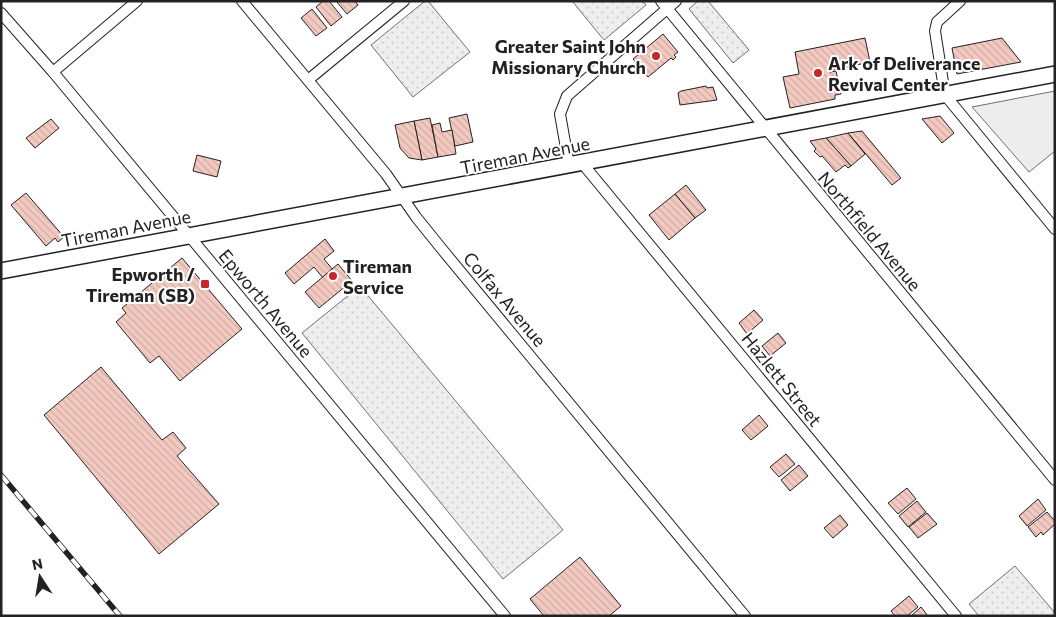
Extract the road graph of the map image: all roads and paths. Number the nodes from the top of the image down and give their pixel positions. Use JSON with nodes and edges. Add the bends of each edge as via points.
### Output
{"nodes":[{"id":1,"x":137,"y":1,"type":"edge"},
{"id":2,"x":242,"y":1,"type":"edge"},
{"id":3,"x":404,"y":1,"type":"edge"},
{"id":4,"x":676,"y":1,"type":"edge"},
{"id":5,"x":960,"y":1,"type":"edge"},
{"id":6,"x":664,"y":5,"type":"edge"},
{"id":7,"x":1,"y":13,"type":"edge"},
{"id":8,"x":53,"y":72,"type":"junction"},
{"id":9,"x":1055,"y":74,"type":"edge"},
{"id":10,"x":308,"y":80,"type":"junction"},
{"id":11,"x":945,"y":95,"type":"junction"},
{"id":12,"x":765,"y":128,"type":"junction"},
{"id":13,"x":576,"y":164,"type":"junction"},
{"id":14,"x":402,"y":197,"type":"junction"},
{"id":15,"x":1055,"y":229,"type":"edge"},
{"id":16,"x":189,"y":236,"type":"junction"},
{"id":17,"x":1,"y":271,"type":"edge"},
{"id":18,"x":1055,"y":480,"type":"edge"},
{"id":19,"x":505,"y":616,"type":"edge"},
{"id":20,"x":745,"y":616,"type":"edge"},
{"id":21,"x":956,"y":616,"type":"edge"}],
"edges":[{"from":1,"to":8,"type":"street"},
{"from":2,"to":10,"type":"street","name":"Colfax Avenue"},
{"from":3,"to":10,"type":"street"},
{"from":4,"to":6,"type":"street"},
{"from":5,"to":11,"type":"street","via":[[937,22],[935,30]]},
{"from":6,"to":12,"type":"street","name":"Northfield Avenue"},
{"from":6,"to":13,"type":"street","via":[[567,96],[560,114]]},
{"from":7,"to":8,"type":"street","name":"Epworth Avenue"},
{"from":8,"to":16,"type":"street","name":"Epworth Avenue"},
{"from":9,"to":11,"type":"street","name":"Tireman Avenue"},
{"from":10,"to":14,"type":"street","name":"Colfax Avenue"},
{"from":11,"to":12,"type":"street","name":"Tireman Avenue"},
{"from":11,"to":15,"type":"street"},
{"from":12,"to":13,"type":"street","name":"Tireman Avenue"},
{"from":12,"to":18,"type":"street","name":"Northfield Avenue"},
{"from":13,"to":14,"type":"street","name":"Tireman Avenue"},
{"from":13,"to":21,"type":"street","name":"Hazlett Street"},
{"from":14,"to":16,"type":"street","name":"Tireman Avenue"},
{"from":14,"to":20,"type":"street","name":"Colfax Avenue"},
{"from":16,"to":17,"type":"street","name":"Tireman Avenue"},
{"from":16,"to":19,"type":"street","name":"Epworth Avenue"}]}
